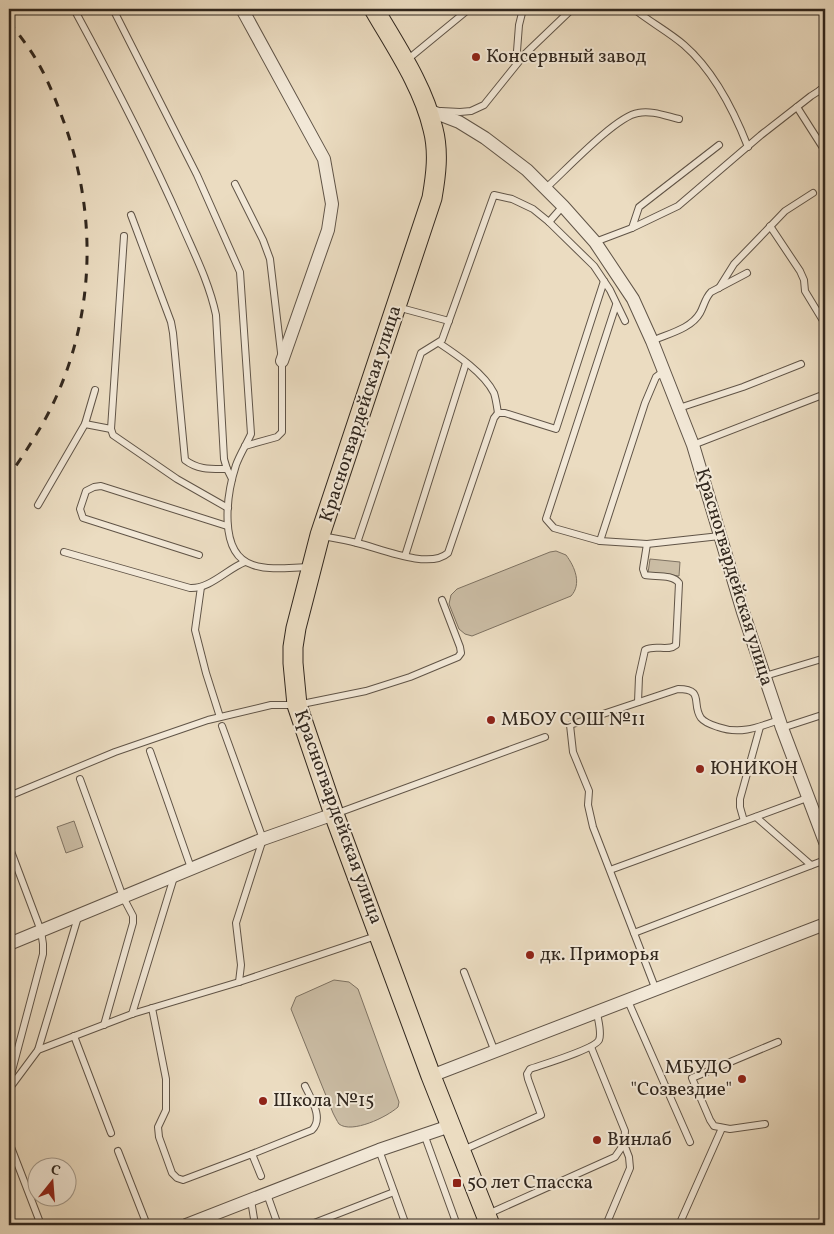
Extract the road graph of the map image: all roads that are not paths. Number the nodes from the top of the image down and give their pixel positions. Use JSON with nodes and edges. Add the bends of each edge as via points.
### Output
{"nodes":[{"id":1,"x":74,"y":9,"type":"edge"},
{"id":2,"x":112,"y":9,"type":"edge"},
{"id":3,"x":242,"y":9,"type":"edge"},
{"id":4,"x":374,"y":9,"type":"edge"},
{"id":5,"x":469,"y":9,"type":"edge"},
{"id":6,"x":523,"y":9,"type":"edge"},
{"id":7,"x":572,"y":9,"type":"edge"},
{"id":8,"x":634,"y":9,"type":"edge"},
{"id":9,"x":404,"y":62,"type":"junction"},
{"id":10,"x":516,"y":64,"type":"junction"},
{"id":11,"x":823,"y":88,"type":"edge"},
{"id":12,"x":825,"y":96,"type":"edge"},
{"id":13,"x":797,"y":107,"type":"junction"},
{"id":14,"x":428,"y":110,"type":"junction"},
{"id":15,"x":679,"y":119,"type":"dead end"},
{"id":16,"x":719,"y":145,"type":"dead end"},
{"id":17,"x":748,"y":147,"type":"junction"},
{"id":18,"x":825,"y":151,"type":"edge"},
{"id":19,"x":235,"y":184,"type":"dead end"},
{"id":20,"x":546,"y":188,"type":"junction"},
{"id":21,"x":812,"y":193,"type":"dead end"},
{"id":22,"x":563,"y":206,"type":"junction"},
{"id":23,"x":131,"y":215,"type":"dead end"},
{"id":24,"x":549,"y":222,"type":"junction"},
{"id":25,"x":770,"y":226,"type":"junction"},
{"id":26,"x":632,"y":228,"type":"junction"},
{"id":27,"x":124,"y":236,"type":"dead end"},
{"id":28,"x":595,"y":242,"type":"junction"},
{"id":29,"x":747,"y":273,"type":"dead end"},
{"id":30,"x":604,"y":281,"type":"junction"},
{"id":31,"x":718,"y":288,"type":"junction"},
{"id":32,"x":616,"y":305,"type":"junction"},
{"id":33,"x":396,"y":307,"type":"junction"},
{"id":34,"x":449,"y":321,"type":"junction"},
{"id":35,"x":625,"y":321,"type":"dead end"},
{"id":36,"x":825,"y":324,"type":"edge"},
{"id":37,"x":652,"y":341,"type":"junction"},
{"id":38,"x":439,"y":343,"type":"junction"},
{"id":39,"x":282,"y":362,"type":"junction"},
{"id":40,"x":466,"y":363,"type":"junction"},
{"id":41,"x":801,"y":364,"type":"dead end"},
{"id":42,"x":664,"y":371,"type":"junction"},
{"id":43,"x":95,"y":390,"type":"dead end"},
{"id":44,"x":825,"y":394,"type":"edge"},
{"id":45,"x":679,"y":408,"type":"junction"},
{"id":46,"x":498,"y":413,"type":"junction"},
{"id":47,"x":85,"y":424,"type":"junction"},
{"id":48,"x":112,"y":429,"type":"junction"},
{"id":49,"x":693,"y":445,"type":"junction"},
{"id":50,"x":244,"y":446,"type":"junction"},
{"id":51,"x":226,"y":469,"type":"junction"},
{"id":52,"x":232,"y":479,"type":"junction"},
{"id":53,"x":38,"y":505,"type":"dead end"},
{"id":54,"x":228,"y":508,"type":"junction"},
{"id":55,"x":227,"y":526,"type":"junction"},
{"id":56,"x":320,"y":535,"type":"junction"},
{"id":57,"x":720,"y":536,"type":"junction"},
{"id":58,"x":357,"y":542,"type":"junction"},
{"id":59,"x":600,"y":542,"type":"junction"},
{"id":60,"x":647,"y":544,"type":"junction"},
{"id":61,"x":64,"y":552,"type":"dead end"},
{"id":62,"x":199,"y":555,"type":"dead end"},
{"id":63,"x":405,"y":556,"type":"junction"},
{"id":64,"x":245,"y":562,"type":"junction"},
{"id":65,"x":312,"y":567,"type":"junction"},
{"id":66,"x":201,"y":587,"type":"junction"},
{"id":67,"x":442,"y":600,"type":"dead end"},
{"id":68,"x":825,"y":658,"type":"edge"},
{"id":69,"x":765,"y":676,"type":"junction"},
{"id":70,"x":638,"y":702,"type":"junction"},
{"id":71,"x":297,"y":705,"type":"junction"},
{"id":72,"x":825,"y":714,"type":"edge"},
{"id":73,"x":220,"y":717,"type":"junction"},
{"id":74,"x":780,"y":724,"type":"junction"},
{"id":75,"x":222,"y":726,"type":"dead end"},
{"id":76,"x":760,"y":727,"type":"junction"},
{"id":77,"x":545,"y":736,"type":"dead end"},
{"id":78,"x":150,"y":751,"type":"dead end"},
{"id":79,"x":80,"y":779,"type":"dead end"},
{"id":80,"x":9,"y":796,"type":"edge"},
{"id":81,"x":808,"y":798,"type":"junction"},
{"id":82,"x":334,"y":814,"type":"junction"},
{"id":83,"x":756,"y":817,"type":"junction"},
{"id":84,"x":744,"y":821,"type":"junction"},
{"id":85,"x":263,"y":838,"type":"junction"},
{"id":86,"x":825,"y":842,"type":"edge"},
{"id":87,"x":9,"y":846,"type":"edge"},
{"id":88,"x":825,"y":860,"type":"edge"},
{"id":89,"x":811,"y":865,"type":"junction"},
{"id":90,"x":191,"y":868,"type":"junction"},
{"id":91,"x":610,"y":870,"type":"junction"},
{"id":92,"x":174,"y":876,"type":"junction"},
{"id":93,"x":123,"y":897,"type":"junction"},
{"id":94,"x":78,"y":916,"type":"junction"},
{"id":95,"x":825,"y":924,"type":"edge"},
{"id":96,"x":40,"y":931,"type":"junction"},
{"id":97,"x":634,"y":934,"type":"junction"},
{"id":98,"x":380,"y":935,"type":"junction"},
{"id":99,"x":9,"y":944,"type":"edge"},
{"id":100,"x":464,"y":972,"type":"dead end"},
{"id":101,"x":239,"y":982,"type":"junction"},
{"id":102,"x":656,"y":990,"type":"junction"},
{"id":103,"x":628,"y":1001,"type":"junction"},
{"id":104,"x":152,"y":1008,"type":"junction"},
{"id":105,"x":597,"y":1013,"type":"junction"},
{"id":106,"x":132,"y":1014,"type":"junction"},
{"id":107,"x":104,"y":1025,"type":"junction"},
{"id":108,"x":74,"y":1036,"type":"junction"},
{"id":109,"x":778,"y":1042,"type":"dead end"},
{"id":110,"x":591,"y":1047,"type":"junction"},
{"id":111,"x":38,"y":1050,"type":"junction"},
{"id":112,"x":495,"y":1052,"type":"junction"},
{"id":113,"x":431,"y":1076,"type":"junction"},
{"id":114,"x":9,"y":1082,"type":"edge"},
{"id":115,"x":305,"y":1086,"type":"dead end"},
{"id":116,"x":9,"y":1090,"type":"edge"},
{"id":117,"x":765,"y":1124,"type":"dead end"},
{"id":118,"x":450,"y":1126,"type":"junction"},
{"id":119,"x":722,"y":1128,"type":"junction"},
{"id":120,"x":111,"y":1133,"type":"dead end"},
{"id":121,"x":424,"y":1134,"type":"junction"},
{"id":122,"x":9,"y":1142,"type":"edge"},
{"id":123,"x":690,"y":1142,"type":"dead end"},
{"id":124,"x":624,"y":1144,"type":"junction"},
{"id":125,"x":379,"y":1150,"type":"junction"},
{"id":126,"x":118,"y":1151,"type":"dead end"},
{"id":127,"x":460,"y":1151,"type":"junction"},
{"id":128,"x":252,"y":1154,"type":"junction"},
{"id":129,"x":260,"y":1176,"type":"dead end"},
{"id":130,"x":394,"y":1192,"type":"junction"},
{"id":131,"x":267,"y":1194,"type":"junction"},
{"id":132,"x":251,"y":1200,"type":"junction"},
{"id":133,"x":825,"y":1219,"type":"edge"},
{"id":134,"x":488,"y":1220,"type":"edge"},
{"id":135,"x":41,"y":1225,"type":"edge"},
{"id":136,"x":147,"y":1225,"type":"edge"},
{"id":137,"x":186,"y":1225,"type":"edge"},
{"id":138,"x":255,"y":1225,"type":"edge"},
{"id":139,"x":278,"y":1225,"type":"edge"},
{"id":140,"x":309,"y":1225,"type":"edge"},
{"id":141,"x":406,"y":1225,"type":"edge"},
{"id":142,"x":457,"y":1225,"type":"edge"},
{"id":143,"x":606,"y":1225,"type":"edge"},
{"id":144,"x":679,"y":1225,"type":"edge"},
{"id":145,"x":823,"y":1225,"type":"edge"}],
"edges":[{"from":1,"to":51,"type":"lane","via":[[170,197],[211,293],[216,315]]},
{"from":2,"to":50,"type":"lane","via":[[197,175],[240,272],[251,434]]},
{"from":3,"to":39,"type":"street","via":[[324,159],[332,204],[328,230]]},
{"from":4,"to":9,"type":"main road","name":"Красногвардейская улица"},
{"from":5,"to":9,"type":"lane"},
{"from":6,"to":10,"type":"lane"},
{"from":7,"to":10,"type":"lane"},
{"from":8,"to":17,"type":"lane","via":[[684,45],[700,61],[729,105]]},
{"from":9,"to":14,"type":"main road","name":"Красногвардейская улица"},
{"from":10,"to":14,"type":"lane","via":[[484,104],[470,111]]},
{"from":11,"to":12,"type":"lane"},
{"from":11,"to":13,"type":"lane"},
{"from":13,"to":17,"type":"lane"},
{"from":13,"to":18,"type":"lane"},
{"from":14,"to":20,"type":"street","name":"Красногвардейская улица","via":[[460,122],[485,138]]},
{"from":14,"to":33,"type":"main road","name":"Красногвардейская улица","via":[[434,130],[436,174],[432,198]]},
{"from":15,"to":20,"type":"lane","via":[[656,113],[638,112],[626,116]]},
{"from":16,"to":26,"type":"lane","via":[[639,207]]},
{"from":17,"to":26,"type":"lane","via":[[678,206]]},
{"from":19,"to":39,"type":"lane","via":[[270,259]]},
{"from":20,"to":22,"type":"street","name":"Красногвардейская улица"},
{"from":21,"to":25,"type":"lane"},
{"from":22,"to":24,"type":"lane"},
{"from":22,"to":28,"type":"street","name":"Красногвардейская улица"},
{"from":23,"to":51,"type":"lane","via":[[171,322],[185,460],[203,469]]},
{"from":24,"to":30,"type":"lane","via":[[594,266]]},
{"from":24,"to":34,"type":"lane","via":[[534,209],[494,195]]},
{"from":25,"to":31,"type":"lane","via":[[734,264]]},
{"from":25,"to":36,"type":"lane","via":[[800,271],[805,291]]},
{"from":26,"to":28,"type":"lane"},
{"from":27,"to":48,"type":"lane"},
{"from":28,"to":37,"type":"street","name":"Красногвардейская улица","via":[[633,300]]},
{"from":29,"to":31,"type":"lane"},
{"from":30,"to":32,"type":"lane"},
{"from":30,"to":46,"type":"lane","via":[[556,429]]},
{"from":31,"to":37,"type":"lane","via":[[707,295],[693,323]]},
{"from":32,"to":35,"type":"lane"},
{"from":32,"to":59,"type":"lane","via":[[546,519],[554,528]]},
{"from":33,"to":34,"type":"lane"},
{"from":33,"to":56,"type":"main road","name":"Красногвардейская улица"},
{"from":34,"to":38,"type":"lane"},
{"from":37,"to":42,"type":"street","name":"Красногвардейская улица"},
{"from":38,"to":40,"type":"lane"},
{"from":38,"to":58,"type":"lane","via":[[421,353]]},
{"from":39,"to":50,"type":"lane","via":[[282,432],[278,437]]},
{"from":40,"to":46,"type":"lane","via":[[494,394]]},
{"from":40,"to":63,"type":"lane"},
{"from":41,"to":45,"type":"lane"},
{"from":42,"to":45,"type":"street","name":"Красногвардейская улица"},
{"from":42,"to":59,"type":"lane","via":[[656,377],[645,402]]},
{"from":43,"to":47,"type":"lane"},
{"from":44,"to":49,"type":"lane"},
{"from":45,"to":49,"type":"street","name":"Красногвардейская улица"},
{"from":46,"to":63,"type":"lane","via":[[448,553],[439,558]]},
{"from":47,"to":48,"type":"lane"},
{"from":47,"to":53,"type":"lane"},
{"from":48,"to":54,"type":"lane","via":[[113,435],[177,479]]},
{"from":49,"to":57,"type":"street","name":"Красногвардейская улица"},
{"from":50,"to":52,"type":"lane"},
{"from":51,"to":52,"type":"lane"},
{"from":52,"to":54,"type":"lane"},
{"from":54,"to":55,"type":"lane"},
{"from":55,"to":62,"type":"lane","via":[[101,486],[86,492],[80,509],[83,518]]},
{"from":55,"to":64,"type":"lane","via":[[235,552]]},
{"from":56,"to":58,"type":"lane"},
{"from":56,"to":65,"type":"main road","name":"Красногвардейская улица"},
{"from":57,"to":60,"type":"lane"},
{"from":57,"to":69,"type":"street","name":"Красногвардейская улица"},
{"from":58,"to":63,"type":"lane"},
{"from":59,"to":60,"type":"lane"},
{"from":60,"to":70,"type":"lane","via":[[643,573],[670,578],[679,584],[676,639],[674,647],[645,650]]},
{"from":61,"to":66,"type":"lane","via":[[190,588]]},
{"from":64,"to":65,"type":"lane","via":[[268,568]]},
{"from":64,"to":66,"type":"lane"},
{"from":65,"to":71,"type":"main road","name":"Красногвардейская улица","via":[[293,647]]},
{"from":66,"to":73,"type":"lane","via":[[195,630]]},
{"from":67,"to":71,"type":"lane","via":[[460,647],[458,657],[366,691]]},
{"from":68,"to":69,"type":"lane"},
{"from":69,"to":74,"type":"street","name":"Красногвардейская улица"},
{"from":70,"to":76,"type":"lane","via":[[685,689],[697,698],[700,716],[705,722],[725,730]]},
{"from":70,"to":91,"type":"lane","via":[[570,726],[573,752],[588,791],[593,826]]},
{"from":71,"to":73,"type":"lane","via":[[271,705]]},
{"from":71,"to":82,"type":"main road","name":"Красногвардейская улица"},
{"from":72,"to":74,"type":"lane"},
{"from":73,"to":80,"type":"lane","via":[[114,752]]},
{"from":74,"to":76,"type":"lane"},
{"from":74,"to":81,"type":"street","name":"Красногвардейская улица"},
{"from":75,"to":85,"type":"lane"},
{"from":76,"to":84,"type":"lane","via":[[740,799]]},
{"from":77,"to":82,"type":"lane"},
{"from":78,"to":90,"type":"lane"},
{"from":79,"to":93,"type":"lane"},
{"from":81,"to":83,"type":"lane"},
{"from":81,"to":86,"type":"street","name":"Красногвардейская улица"},
{"from":82,"to":85,"type":"street"},
{"from":82,"to":98,"type":"main road","name":"Красногвардейская улица"},
{"from":83,"to":84,"type":"lane"},
{"from":83,"to":89,"type":"lane"},
{"from":84,"to":91,"type":"lane"},
{"from":85,"to":90,"type":"street"},
{"from":85,"to":101,"type":"lane","via":[[236,923],[241,965]]},
{"from":87,"to":96,"type":"lane"},
{"from":88,"to":89,"type":"lane"},
{"from":89,"to":97,"type":"lane"},
{"from":90,"to":92,"type":"street"},
{"from":91,"to":97,"type":"lane"},
{"from":92,"to":93,"type":"street"},
{"from":92,"to":106,"type":"lane"},
{"from":93,"to":94,"type":"street"},
{"from":93,"to":107,"type":"lane","via":[[133,916],[133,923]]},
{"from":94,"to":96,"type":"street"},
{"from":94,"to":111,"type":"lane"},
{"from":95,"to":102,"type":"street"},
{"from":96,"to":99,"type":"street"},
{"from":96,"to":114,"type":"lane","via":[[43,954]]},
{"from":97,"to":102,"type":"lane"},
{"from":98,"to":101,"type":"lane"},
{"from":98,"to":113,"type":"main road","name":"Красногвардейская улица"},
{"from":100,"to":112,"type":"lane"},
{"from":101,"to":104,"type":"lane"},
{"from":102,"to":103,"type":"street"},
{"from":103,"to":105,"type":"street"},
{"from":103,"to":123,"type":"lane"},
{"from":104,"to":106,"type":"lane"},
{"from":104,"to":128,"type":"lane","via":[[166,1078],[166,1110],[158,1127],[159,1137],[176,1178],[183,1180]]},
{"from":105,"to":110,"type":"lane","via":[[600,1038]]},
{"from":105,"to":112,"type":"street"},
{"from":106,"to":107,"type":"lane"},
{"from":107,"to":108,"type":"lane"},
{"from":108,"to":111,"type":"lane"},
{"from":108,"to":120,"type":"lane"},
{"from":109,"to":119,"type":"lane","via":[[692,1078],[710,1120],[714,1126]]},
{"from":110,"to":124,"type":"lane","via":[[625,1131]]},
{"from":110,"to":127,"type":"lane","via":[[530,1069],[528,1079],[541,1115]]},
{"from":111,"to":116,"type":"lane"},
{"from":112,"to":113,"type":"street"},
{"from":113,"to":118,"type":"main road","name":"Красногвардейская улица"},
{"from":115,"to":128,"type":"lane","via":[[317,1114],[314,1128]]},
{"from":117,"to":119,"type":"lane"},
{"from":118,"to":121,"type":"street"},
{"from":118,"to":127,"type":"main road","name":"Красногвардейская улица"},
{"from":119,"to":144,"type":"lane"},
{"from":121,"to":125,"type":"street"},
{"from":121,"to":142,"type":"lane"},
{"from":122,"to":135,"type":"lane"},
{"from":124,"to":134,"type":"lane","via":[[615,1157]]},
{"from":124,"to":143,"type":"lane","via":[[630,1168]]},
{"from":125,"to":130,"type":"lane"},
{"from":125,"to":131,"type":"street"},
{"from":126,"to":136,"type":"lane"},
{"from":127,"to":134,"type":"main road","name":"Красногвардейская улица"},
{"from":128,"to":129,"type":"lane"},
{"from":130,"to":140,"type":"lane"},
{"from":130,"to":141,"type":"lane"},
{"from":131,"to":132,"type":"street"},
{"from":131,"to":139,"type":"lane"},
{"from":132,"to":137,"type":"street"},
{"from":132,"to":138,"type":"lane"},
{"from":133,"to":145,"type":"lane"}]}
